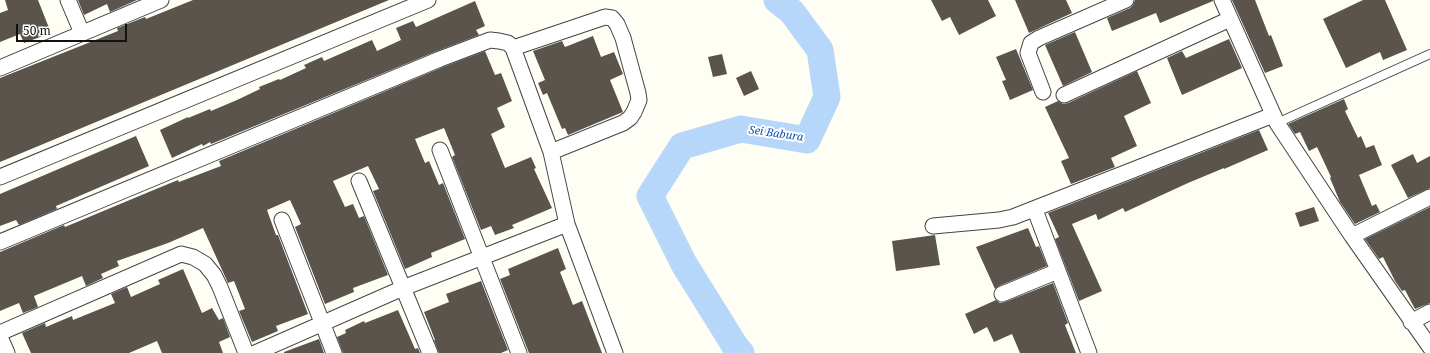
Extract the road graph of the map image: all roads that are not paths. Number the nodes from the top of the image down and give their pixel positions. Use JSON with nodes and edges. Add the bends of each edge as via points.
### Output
{"nodes":[{"id":1,"x":68,"y":0,"type":"edge"},
{"id":2,"x":161,"y":0,"type":"edge"},
{"id":3,"x":428,"y":0,"type":"edge"},
{"id":4,"x":1126,"y":0,"type":"edge"},
{"id":5,"x":1222,"y":0,"type":"edge"},
{"id":6,"x":1230,"y":19,"type":"junction"},
{"id":7,"x":82,"y":33,"type":"junction"},
{"id":8,"x":513,"y":48,"type":"junction"},
{"id":9,"x":1430,"y":54,"type":"edge"},
{"id":10,"x":0,"y":68,"type":"edge"},
{"id":11,"x":1043,"y":92,"type":"dead end"},
{"id":12,"x":1064,"y":95,"type":"dead end"},
{"id":13,"x":1275,"y":119,"type":"junction"},
{"id":14,"x":440,"y":150,"type":"dead end"},
{"id":15,"x":551,"y":152,"type":"junction"},
{"id":16,"x":0,"y":177,"type":"edge"},
{"id":17,"x":359,"y":181,"type":"dead end"},
{"id":18,"x":1430,"y":197,"type":"edge"},
{"id":19,"x":1035,"y":210,"type":"junction"},
{"id":20,"x":282,"y":220,"type":"dead end"},
{"id":21,"x":567,"y":224,"type":"junction"},
{"id":22,"x":934,"y":226,"type":"dead end"},
{"id":23,"x":1352,"y":236,"type":"junction"},
{"id":24,"x":0,"y":242,"type":"edge"},
{"id":25,"x":481,"y":256,"type":"junction"},
{"id":26,"x":1058,"y":271,"type":"junction"},
{"id":27,"x":403,"y":288,"type":"junction"},
{"id":28,"x":1002,"y":294,"type":"dead end"},
{"id":29,"x":1430,"y":312,"type":"edge"},
{"id":30,"x":1411,"y":322,"type":"junction"},
{"id":31,"x":322,"y":323,"type":"junction"},
{"id":32,"x":0,"y":333,"type":"edge"},
{"id":33,"x":0,"y":338,"type":"edge"},
{"id":34,"x":1430,"y":347,"type":"edge"},
{"id":35,"x":7,"y":353,"type":"edge"},
{"id":36,"x":246,"y":353,"type":"edge"},
{"id":37,"x":255,"y":353,"type":"edge"},
{"id":38,"x":334,"y":353,"type":"edge"},
{"id":39,"x":430,"y":353,"type":"edge"},
{"id":40,"x":519,"y":353,"type":"edge"},
{"id":41,"x":614,"y":353,"type":"edge"},
{"id":42,"x":1089,"y":353,"type":"edge"}],
"edges":[{"from":1,"to":7,"type":"street"},
{"from":2,"to":7,"type":"street"},
{"from":3,"to":16,"type":"street"},
{"from":4,"to":11,"type":"street","via":[[1039,38],[1031,44],[1028,53]]},
{"from":5,"to":6,"type":"street"},
{"from":6,"to":12,"type":"street"},
{"from":6,"to":13,"type":"street"},
{"from":7,"to":10,"type":"street"},
{"from":8,"to":15,"type":"street"},
{"from":8,"to":15,"type":"street","via":[[605,17],[612,18],[623,38],[639,100],[634,112],[623,123]]},
{"from":8,"to":24,"type":"street","via":[[508,43],[499,41],[490,40],[482,43]]},
{"from":9,"to":13,"type":"lane"},
{"from":13,"to":19,"type":"street"},
{"from":13,"to":23,"type":"street"},
{"from":14,"to":25,"type":"street"},
{"from":15,"to":21,"type":"street"},
{"from":17,"to":27,"type":"street"},
{"from":18,"to":23,"type":"street"},
{"from":19,"to":22,"type":"street","via":[[999,220]]},
{"from":19,"to":26,"type":"street"},
{"from":20,"to":31,"type":"street"},
{"from":21,"to":25,"type":"street"},
{"from":21,"to":41,"type":"street"},
{"from":23,"to":30,"type":"street"},
{"from":25,"to":27,"type":"street"},
{"from":25,"to":40,"type":"street"},
{"from":26,"to":28,"type":"street"},
{"from":26,"to":42,"type":"street"},
{"from":27,"to":31,"type":"street"},
{"from":27,"to":39,"type":"street"},
{"from":29,"to":30,"type":"street"},
{"from":30,"to":34,"type":"street"},
{"from":31,"to":37,"type":"street"},
{"from":31,"to":38,"type":"street"},
{"from":32,"to":36,"type":"street","via":[[181,254],[205,264],[214,275]]},
{"from":33,"to":35,"type":"street"}]}
